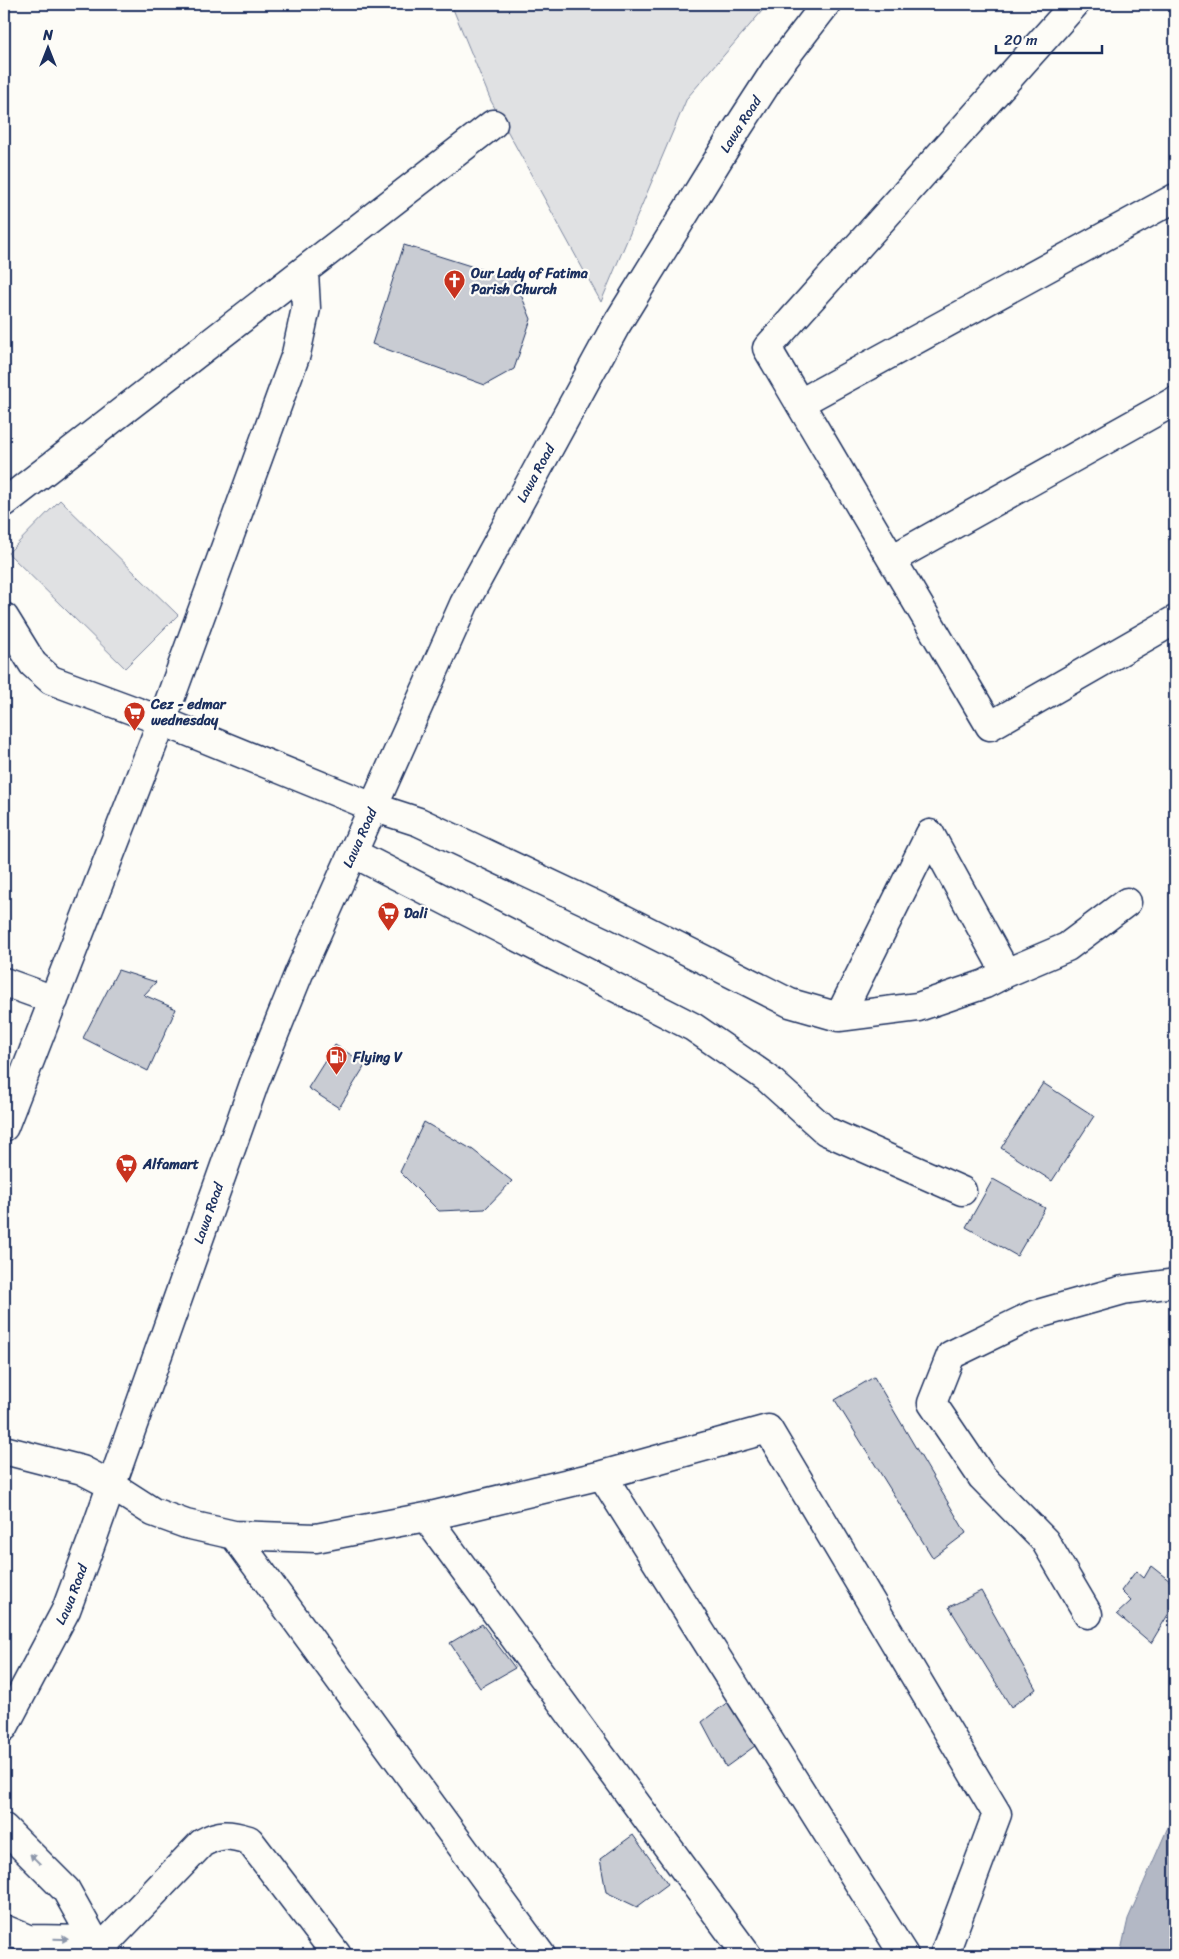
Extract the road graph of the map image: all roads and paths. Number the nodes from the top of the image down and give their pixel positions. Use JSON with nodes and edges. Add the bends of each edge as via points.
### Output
{"nodes":[{"id":1,"x":826,"y":4,"type":"edge"},
{"id":2,"x":1075,"y":4,"type":"edge"},
{"id":3,"x":493,"y":124,"type":"dead end"},
{"id":4,"x":1175,"y":198,"type":"edge"},
{"id":5,"x":304,"y":272,"type":"junction"},
{"id":6,"x":1175,"y":401,"type":"edge"},
{"id":7,"x":800,"y":402,"type":"junction"},
{"id":8,"x":4,"y":503,"type":"edge"},
{"id":9,"x":892,"y":559,"type":"junction"},
{"id":10,"x":4,"y":617,"type":"edge"},
{"id":11,"x":1175,"y":620,"type":"edge"},
{"id":12,"x":162,"y":721,"type":"junction"},
{"id":13,"x":373,"y":807,"type":"junction"},
{"id":14,"x":352,"y":853,"type":"junction"},
{"id":15,"x":1127,"y":902,"type":"dead end"},
{"id":16,"x":1006,"y":972,"type":"junction"},
{"id":17,"x":4,"y":982,"type":"edge"},
{"id":18,"x":54,"y":1000,"type":"junction"},
{"id":19,"x":839,"y":1017,"type":"junction"},
{"id":20,"x":4,"y":1127,"type":"edge"},
{"id":21,"x":962,"y":1191,"type":"dead end"},
{"id":22,"x":1175,"y":1283,"type":"edge"},
{"id":23,"x":4,"y":1450,"type":"edge"},
{"id":24,"x":602,"y":1475,"type":"junction"},
{"id":25,"x":111,"y":1485,"type":"junction"},
{"id":26,"x":426,"y":1517,"type":"junction"},
{"id":27,"x":234,"y":1536,"type":"junction"},
{"id":28,"x":1088,"y":1614,"type":"dead end"},
{"id":29,"x":4,"y":1727,"type":"edge"},
{"id":30,"x":4,"y":1828,"type":"edge"},
{"id":31,"x":4,"y":1929,"type":"edge"},
{"id":32,"x":101,"y":1948,"type":"edge"},
{"id":33,"x":337,"y":1955,"type":"edge"},
{"id":34,"x":541,"y":1955,"type":"edge"},
{"id":35,"x":747,"y":1955,"type":"edge"},
{"id":36,"x":904,"y":1955,"type":"edge"},
{"id":37,"x":944,"y":1955,"type":"edge"}],
"edges":[{"from":1,"to":13,"type":"street","name":"Lawa Road","via":[[776,70],[732,137],[615,327],[464,604]]},
{"from":2,"to":7,"type":"street","via":[[767,348]]},
{"from":3,"to":5,"type":"street"},
{"from":4,"to":7,"type":"street"},
{"from":5,"to":8,"type":"street"},
{"from":5,"to":12,"type":"street","via":[[306,308],[296,354]]},
{"from":6,"to":9,"type":"street"},
{"from":7,"to":9,"type":"street"},
{"from":9,"to":11,"type":"street","via":[[990,726]]},
{"from":10,"to":12,"type":"street","via":[[33,664],[51,680]]},
{"from":12,"to":13,"type":"street"},
{"from":12,"to":18,"type":"street"},
{"from":13,"to":14,"type":"street","name":"Lawa Road"},
{"from":13,"to":19,"type":"street","via":[[419,822],[614,914],[790,1003]]},
{"from":14,"to":21,"type":"street","via":[[693,1027],[767,1078],[826,1130]]},
{"from":14,"to":25,"type":"street","name":"Lawa Road","via":[[254,1084]]},
{"from":15,"to":16,"type":"street","via":[[1067,947]]},
{"from":16,"to":19,"type":"street","via":[[985,984],[918,1007]]},
{"from":16,"to":19,"type":"street","via":[[930,834]]},
{"from":17,"to":18,"type":"street"},
{"from":18,"to":20,"type":"street"},
{"from":22,"to":28,"type":"street","via":[[1122,1290],[1031,1316],[951,1354],[932,1403],[982,1476],[1046,1541]]},
{"from":23,"to":25,"type":"street","via":[[82,1470]]},
{"from":24,"to":26,"type":"street"},
{"from":24,"to":36,"type":"street"},
{"from":24,"to":37,"type":"street","via":[[768,1429],[997,1814]]},
{"from":25,"to":27,"type":"street","via":[[153,1512]]},
{"from":25,"to":29,"type":"street","name":"Lawa Road","via":[[66,1610]]},
{"from":26,"to":27,"type":"street","via":[[316,1538]]},
{"from":26,"to":35,"type":"street"},
{"from":27,"to":34,"type":"street"},
{"from":32,"to":30,"type":"street","one_way":true,"via":[[66,1890]]},
{"from":31,"to":32,"type":"street","one_way":true,"via":[[28,1939]]},
{"from":32,"to":33,"type":"street","via":[[202,1843],[216,1836],[234,1835],[249,1840]]}]}
